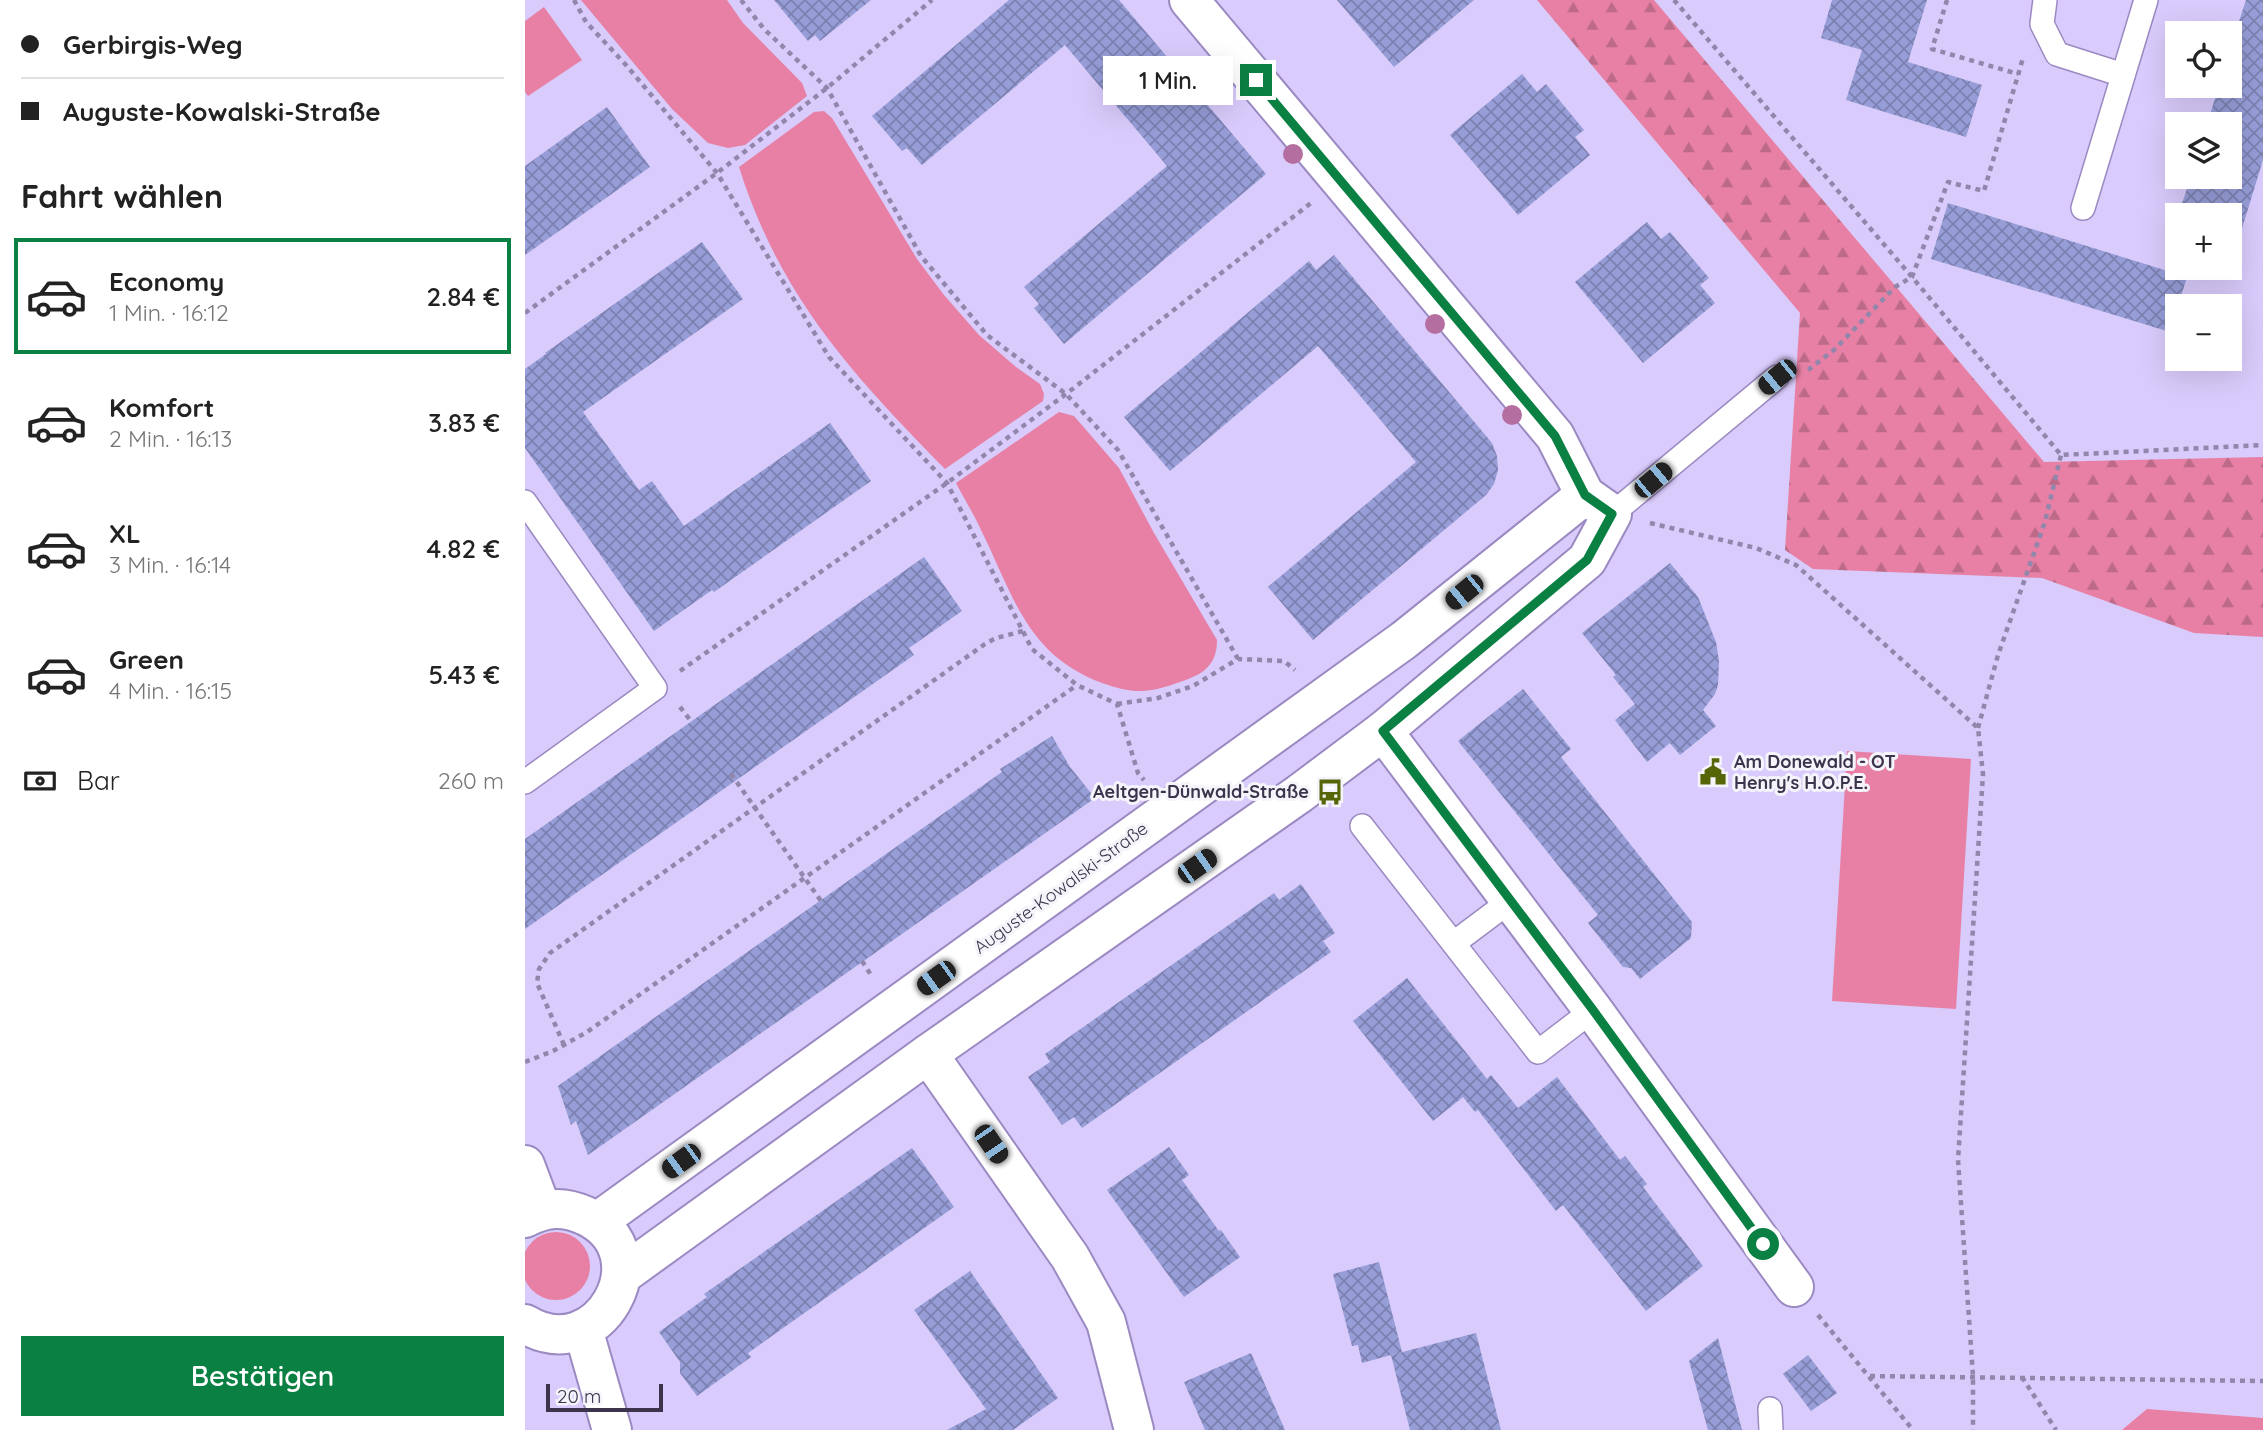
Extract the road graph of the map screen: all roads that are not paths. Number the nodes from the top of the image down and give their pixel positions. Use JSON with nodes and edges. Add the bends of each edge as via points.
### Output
{"nodes":[{"id":1,"x":1189,"y":0,"type":"edge"},
{"id":2,"x":2045,"y":0,"type":"edge"},
{"id":3,"x":2146,"y":0,"type":"edge"},
{"id":4,"x":2123,"y":75,"type":"junction"},
{"id":5,"x":2083,"y":208,"type":"dead end"},
{"id":6,"x":1777,"y":377,"type":"road end"},
{"id":7,"x":525,"y":502,"type":"edge"},
{"id":8,"x":1599,"y":505,"type":"junction"},
{"id":9,"x":1383,"y":731,"type":"junction"},
{"id":10,"x":525,"y":782,"type":"edge"},
{"id":11,"x":1362,"y":826,"type":"dead end"},
{"id":12,"x":1510,"y":901,"type":"junction"},
{"id":13,"x":1454,"y":943,"type":"junction"},
{"id":14,"x":1593,"y":1010,"type":"junction"},
{"id":15,"x":928,"y":1054,"type":"junction"},
{"id":16,"x":525,"y":1166,"type":"edge"},
{"id":17,"x":534,"y":1214,"type":"edge"},
{"id":18,"x":597,"y":1222,"type":"junction"},
{"id":19,"x":622,"y":1275,"type":"junction"},
{"id":20,"x":1794,"y":1287,"type":"road end"},
{"id":21,"x":525,"y":1324,"type":"edge"},
{"id":22,"x":583,"y":1329,"type":"junction"},
{"id":23,"x":612,"y":1430,"type":"edge"},
{"id":24,"x":1134,"y":1430,"type":"edge"}],
"edges":[{"from":1,"to":8,"type":"street","via":[[1555,436]]},
{"from":2,"to":4,"type":"lane","via":[[2042,24],[2057,54]]},
{"from":3,"to":4,"type":"lane"},
{"from":4,"to":5,"type":"lane"},
{"from":6,"to":8,"type":"lane"},
{"from":7,"to":10,"type":"lane","via":[[655,688]]},
{"from":8,"to":9,"type":"street","via":[[1587,560]]},
{"from":8,"to":18,"type":"street","name":"Auguste-Kowalski-Straße","via":[[1326,694]]},
{"from":9,"to":12,"type":"street"},
{"from":9,"to":15,"type":"street"},
{"from":11,"to":13,"type":"lane"},
{"from":12,"to":13,"type":"lane"},
{"from":12,"to":14,"type":"street"},
{"from":13,"to":14,"type":"lane","via":[[1538,1052]]},
{"from":14,"to":20,"type":"street"},
{"from":15,"to":19,"type":"street"},
{"from":15,"to":24,"type":"street","via":[[1070,1258],[1106,1322]]},
{"from":16,"to":17,"type":"street"},
{"from":17,"to":18,"type":"street","via":[[571,1209]]},
{"from":18,"to":19,"type":"street","via":[[613,1240]]},
{"from":19,"to":22,"type":"street","via":[[606,1313]]},
{"from":21,"to":22,"type":"street","via":[[549,1334]]},
{"from":22,"to":23,"type":"street"}]}
